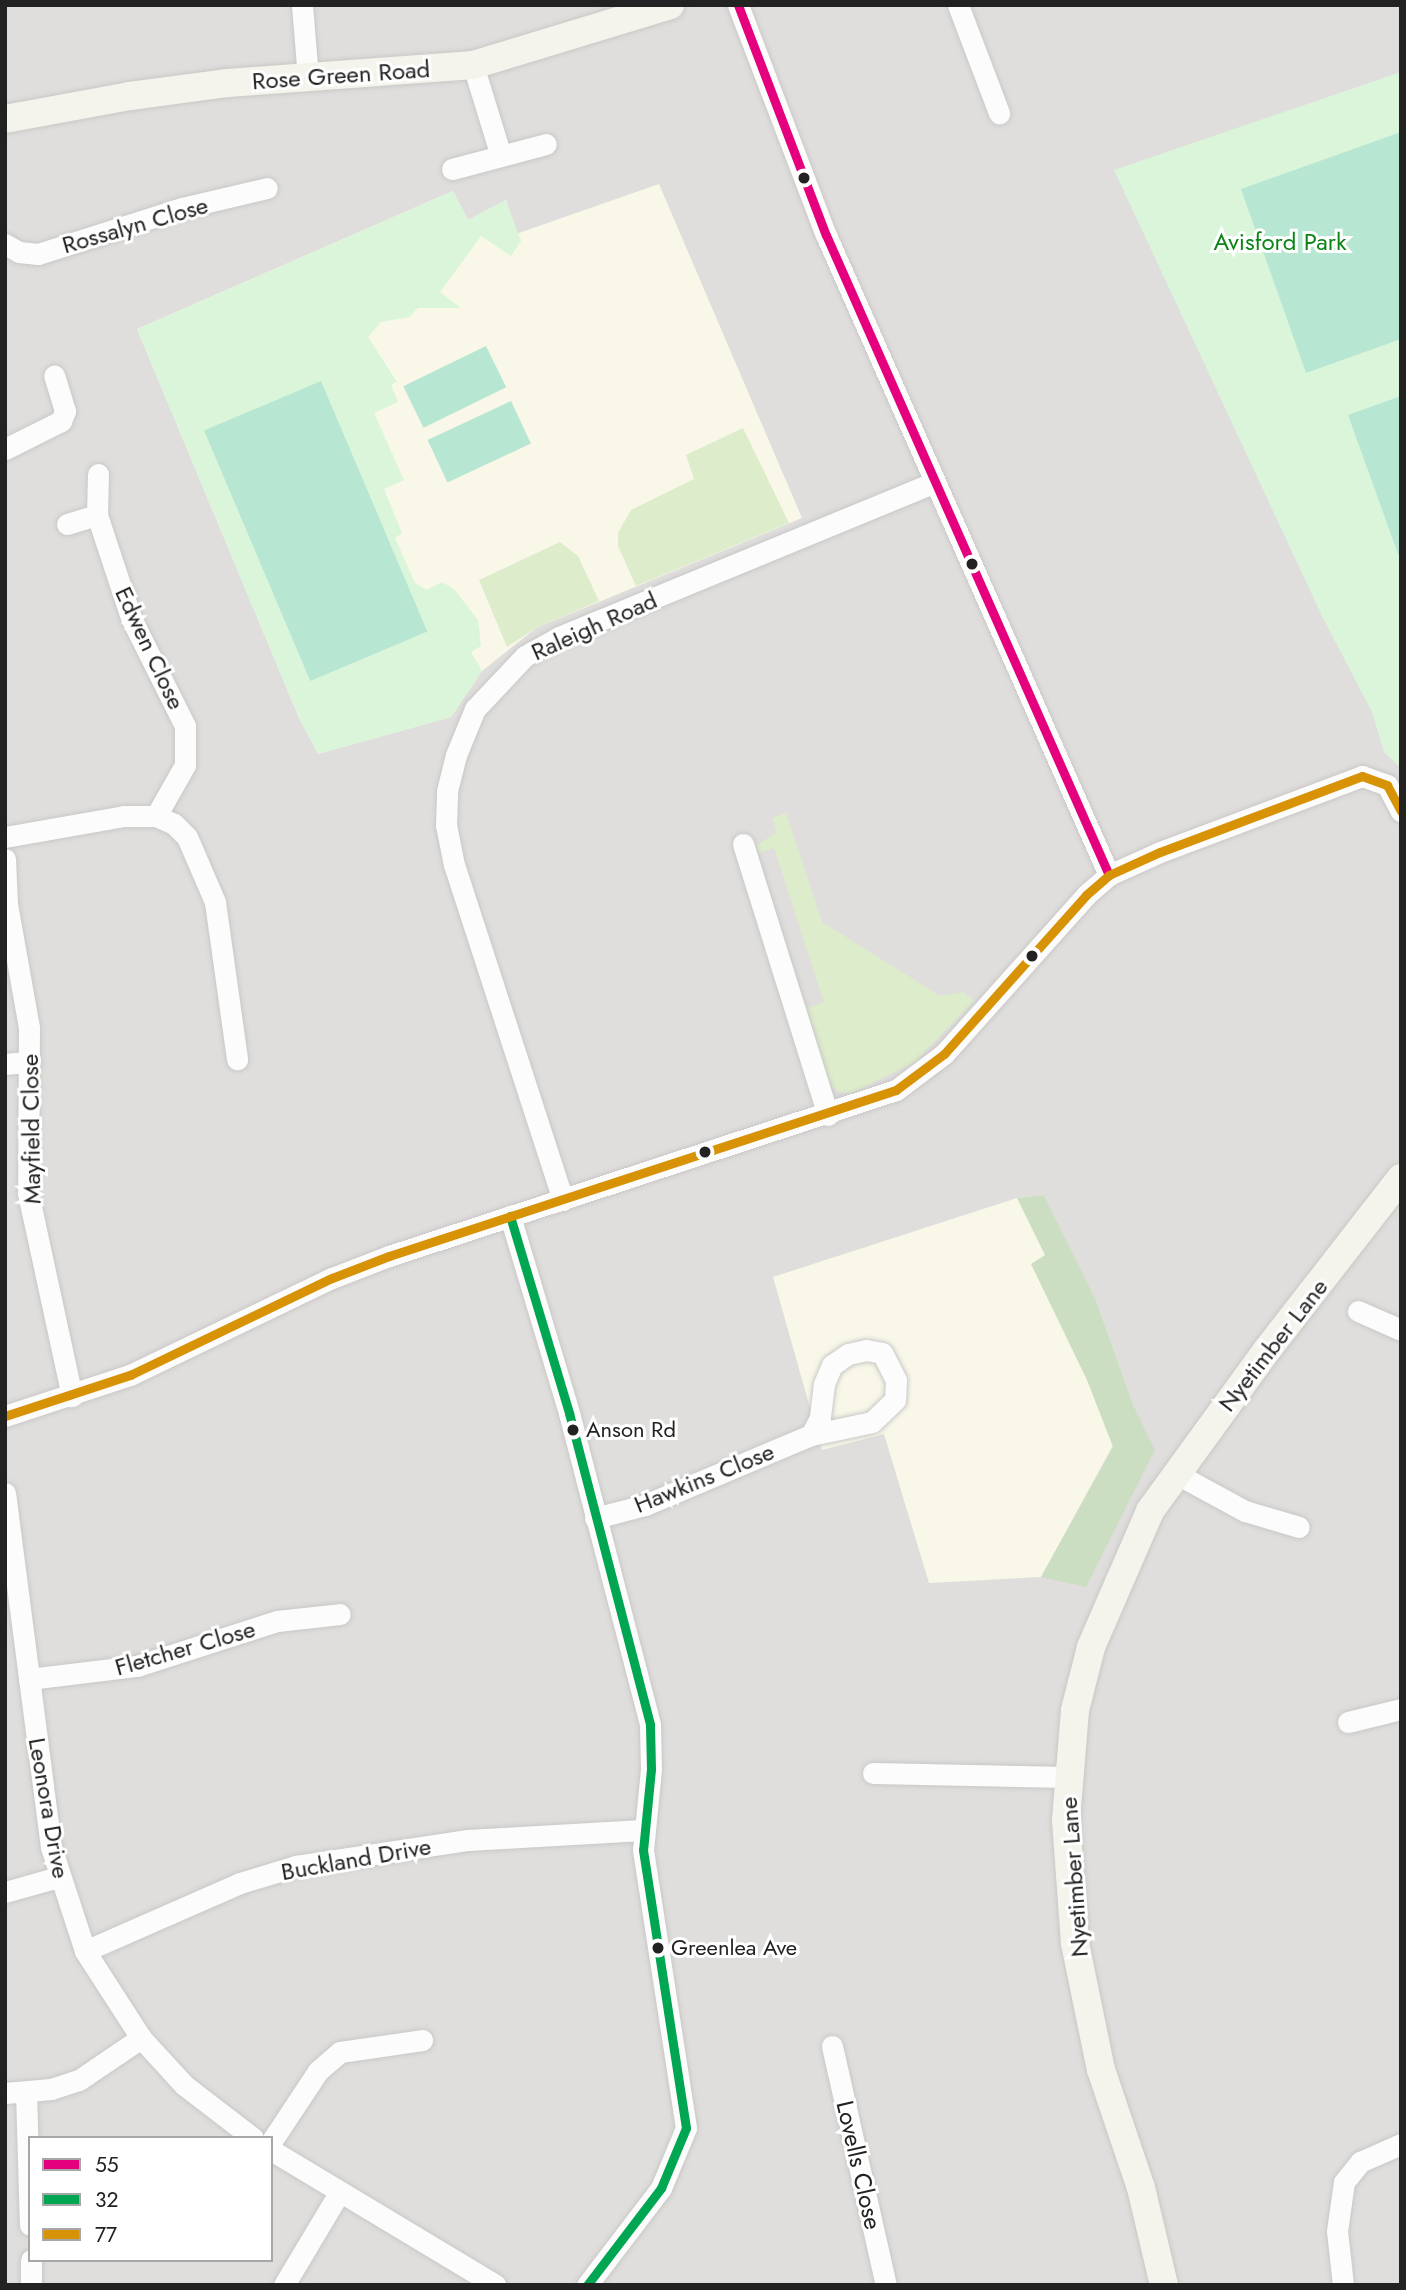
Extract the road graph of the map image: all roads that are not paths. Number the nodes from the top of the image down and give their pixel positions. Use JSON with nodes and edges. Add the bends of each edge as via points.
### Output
{"nodes":[{"id":1,"x":302,"y":5,"type":"edge"},
{"id":2,"x":670,"y":5,"type":"edge"},
{"id":3,"x":738,"y":5,"type":"edge"},
{"id":4,"x":958,"y":5,"type":"edge"},
{"id":5,"x":473,"y":65,"type":"junction"},
{"id":6,"x":308,"y":78,"type":"junction"},
{"id":7,"x":999,"y":113,"type":"dead end"},
{"id":8,"x":5,"y":119,"type":"edge"},
{"id":9,"x":546,"y":144,"type":"dead end"},
{"id":10,"x":501,"y":156,"type":"junction"},
{"id":11,"x":452,"y":169,"type":"dead end"},
{"id":12,"x":267,"y":188,"type":"dead end"},
{"id":13,"x":5,"y":244,"type":"edge"},
{"id":14,"x":54,"y":376,"type":"dead end"},
{"id":15,"x":5,"y":449,"type":"edge"},
{"id":16,"x":98,"y":474,"type":"dead end"},
{"id":17,"x":933,"y":483,"type":"junction"},
{"id":18,"x":97,"y":515,"type":"junction"},
{"id":19,"x":67,"y":524,"type":"dead end"},
{"id":20,"x":1401,"y":811,"type":"edge"},
{"id":21,"x":156,"y":816,"type":"junction"},
{"id":22,"x":5,"y":837,"type":"edge"},
{"id":23,"x":743,"y":844,"type":"dead end"},
{"id":24,"x":5,"y":859,"type":"edge"},
{"id":25,"x":1109,"y":875,"type":"junction"},
{"id":26,"x":237,"y":1059,"type":"dead end"},
{"id":27,"x":30,"y":1062,"type":"junction"},
{"id":28,"x":5,"y":1064,"type":"edge"},
{"id":29,"x":828,"y":1115,"type":"junction"},
{"id":30,"x":1401,"y":1178,"type":"edge"},
{"id":31,"x":563,"y":1200,"type":"junction"},
{"id":32,"x":510,"y":1216,"type":"junction"},
{"id":33,"x":1358,"y":1311,"type":"dead end"},
{"id":34,"x":1401,"y":1330,"type":"edge"},
{"id":35,"x":72,"y":1396,"type":"junction"},
{"id":36,"x":5,"y":1416,"type":"edge"},
{"id":37,"x":811,"y":1435,"type":"junction"},
{"id":38,"x":1175,"y":1473,"type":"junction"},
{"id":39,"x":5,"y":1493,"type":"edge"},
{"id":40,"x":595,"y":1518,"type":"junction"},
{"id":41,"x":1299,"y":1527,"type":"dead end"},
{"id":42,"x":340,"y":1614,"type":"dead end"},
{"id":43,"x":15,"y":1639,"type":"edge"},
{"id":44,"x":29,"y":1679,"type":"junction"},
{"id":45,"x":1401,"y":1709,"type":"edge"},
{"id":46,"x":1348,"y":1722,"type":"dead end"},
{"id":47,"x":873,"y":1773,"type":"dead end"},
{"id":48,"x":1068,"y":1777,"type":"junction"},
{"id":49,"x":643,"y":1830,"type":"junction"},
{"id":50,"x":58,"y":1877,"type":"junction"},
{"id":51,"x":5,"y":1892,"type":"edge"},
{"id":52,"x":85,"y":1951,"type":"junction"},
{"id":53,"x":141,"y":2038,"type":"junction"},
{"id":54,"x":422,"y":2040,"type":"dead end"},
{"id":55,"x":832,"y":2046,"type":"dead end"},
{"id":56,"x":16,"y":2092,"type":"edge"},
{"id":57,"x":250,"y":2136,"type":"edge"},
{"id":58,"x":273,"y":2139,"type":"edge"},
{"id":59,"x":1401,"y":2144,"type":"edge"},
{"id":60,"x":273,"y":2151,"type":"edge"},
{"id":61,"x":339,"y":2193,"type":"junction"},
{"id":62,"x":28,"y":2206,"type":"edge"},
{"id":63,"x":31,"y":2262,"type":"edge"},
{"id":64,"x":32,"y":2285,"type":"edge"},
{"id":65,"x":284,"y":2285,"type":"edge"},
{"id":66,"x":496,"y":2285,"type":"edge"},
{"id":67,"x":587,"y":2285,"type":"edge"},
{"id":68,"x":886,"y":2285,"type":"edge"},
{"id":69,"x":1164,"y":2285,"type":"edge"},
{"id":70,"x":1343,"y":2285,"type":"edge"}],
"edges":[{"from":1,"to":6,"type":"street"},
{"from":2,"to":5,"type":"street","name":"Rose Green Road"},
{"from":3,"to":17,"type":"street","via":[[826,235]]},
{"from":4,"to":7,"type":"street"},
{"from":5,"to":6,"type":"street","name":"Rose Green Road"},
{"from":5,"to":10,"type":"street"},
{"from":6,"to":8,"type":"street","name":"Rose Green Road","via":[[130,96]]},
{"from":9,"to":10,"type":"street"},
{"from":10,"to":11,"type":"street"},
{"from":12,"to":13,"type":"street","name":"Rossalyn Close","via":[[182,208],[37,254],[19,253]]},
{"from":14,"to":15,"type":"street","via":[[65,411],[61,421]]},
{"from":16,"to":18,"type":"street","name":"Edwen Close"},
{"from":17,"to":25,"type":"street"},
{"from":17,"to":31,"type":"street","name":"Raleigh Road","via":[[559,637],[525,656],[475,709],[456,755],[447,791],[446,825],[454,865]]},
{"from":18,"to":19,"type":"street"},
{"from":18,"to":21,"type":"street","name":"Edwen Close","via":[[131,618],[185,726],[185,765]]},
{"from":20,"to":25,"type":"street","via":[[1387,785],[1362,776]]},
{"from":21,"to":22,"type":"street","via":[[90,818]]},
{"from":21,"to":26,"type":"street","via":[[187,837],[215,902]]},
{"from":23,"to":29,"type":"street"},
{"from":24,"to":27,"type":"street","name":"Mayfield Close","via":[[7,904],[20,964]]},
{"from":25,"to":29,"type":"street","via":[[930,1068],[874,1101]]},
{"from":27,"to":28,"type":"street"},
{"from":27,"to":35,"type":"street","name":"Mayfield Close","via":[[28,1193]]},
{"from":29,"to":31,"type":"street"},
{"from":30,"to":38,"type":"street","name":"Nyetimber Lane"},
{"from":31,"to":32,"type":"street"},
{"from":32,"to":35,"type":"street","via":[[332,1278],[130,1375]]},
{"from":32,"to":40,"type":"street"},
{"from":33,"to":34,"type":"street"},
{"from":35,"to":36,"type":"street"},
{"from":37,"to":37,"type":"street","name":"Hawkins Close","via":[[872,1422],[886,1413],[895,1400],[897,1380],[882,1353],[848,1354],[832,1365]]},
{"from":37,"to":40,"type":"street","name":"Hawkins Close","via":[[645,1505]]},
{"from":38,"to":41,"type":"street","via":[[1245,1511]]},
{"from":38,"to":48,"type":"street","name":"Nyetimber Lane","via":[[1122,1570],[1091,1647],[1075,1710]]},
{"from":39,"to":43,"type":"street","name":"Leonora Drive"},
{"from":40,"to":49,"type":"street","via":[[650,1725],[651,1769]]},
{"from":42,"to":44,"type":"street","name":"Fletcher Close","via":[[277,1620],[137,1666]]},
{"from":43,"to":44,"type":"street","name":"Leonora Drive"},
{"from":44,"to":50,"type":"street","name":"Leonora Drive"},
{"from":45,"to":46,"type":"street"},
{"from":47,"to":48,"type":"street"},
{"from":48,"to":69,"type":"street","name":"Nyetimber Lane","via":[[1070,1881],[1086,2012],[1144,2200]]},
{"from":49,"to":52,"type":"street","name":"Buckland Drive","via":[[560,1831],[468,1840],[296,1866],[240,1883]]},
{"from":49,"to":67,"type":"street","via":[[686,2128],[661,2188]]},
{"from":50,"to":51,"type":"street"},
{"from":50,"to":52,"type":"street","name":"Leonora Drive"},
{"from":52,"to":53,"type":"street","name":"Leonora Drive"},
{"from":53,"to":56,"type":"street","via":[[79,2080]]},
{"from":53,"to":57,"type":"street","name":"Leonora Drive","via":[[184,2085]]},
{"from":54,"to":58,"type":"street","via":[[340,2052],[318,2071]]},
{"from":55,"to":68,"type":"street","name":"Lovells Close"},
{"from":56,"to":62,"type":"street"},
{"from":59,"to":70,"type":"street","via":[[1360,2162],[1344,2182],[1337,2231]]},
{"from":60,"to":61,"type":"street"},
{"from":61,"to":65,"type":"street"},
{"from":61,"to":66,"type":"street"},
{"from":63,"to":64,"type":"street"}]}
